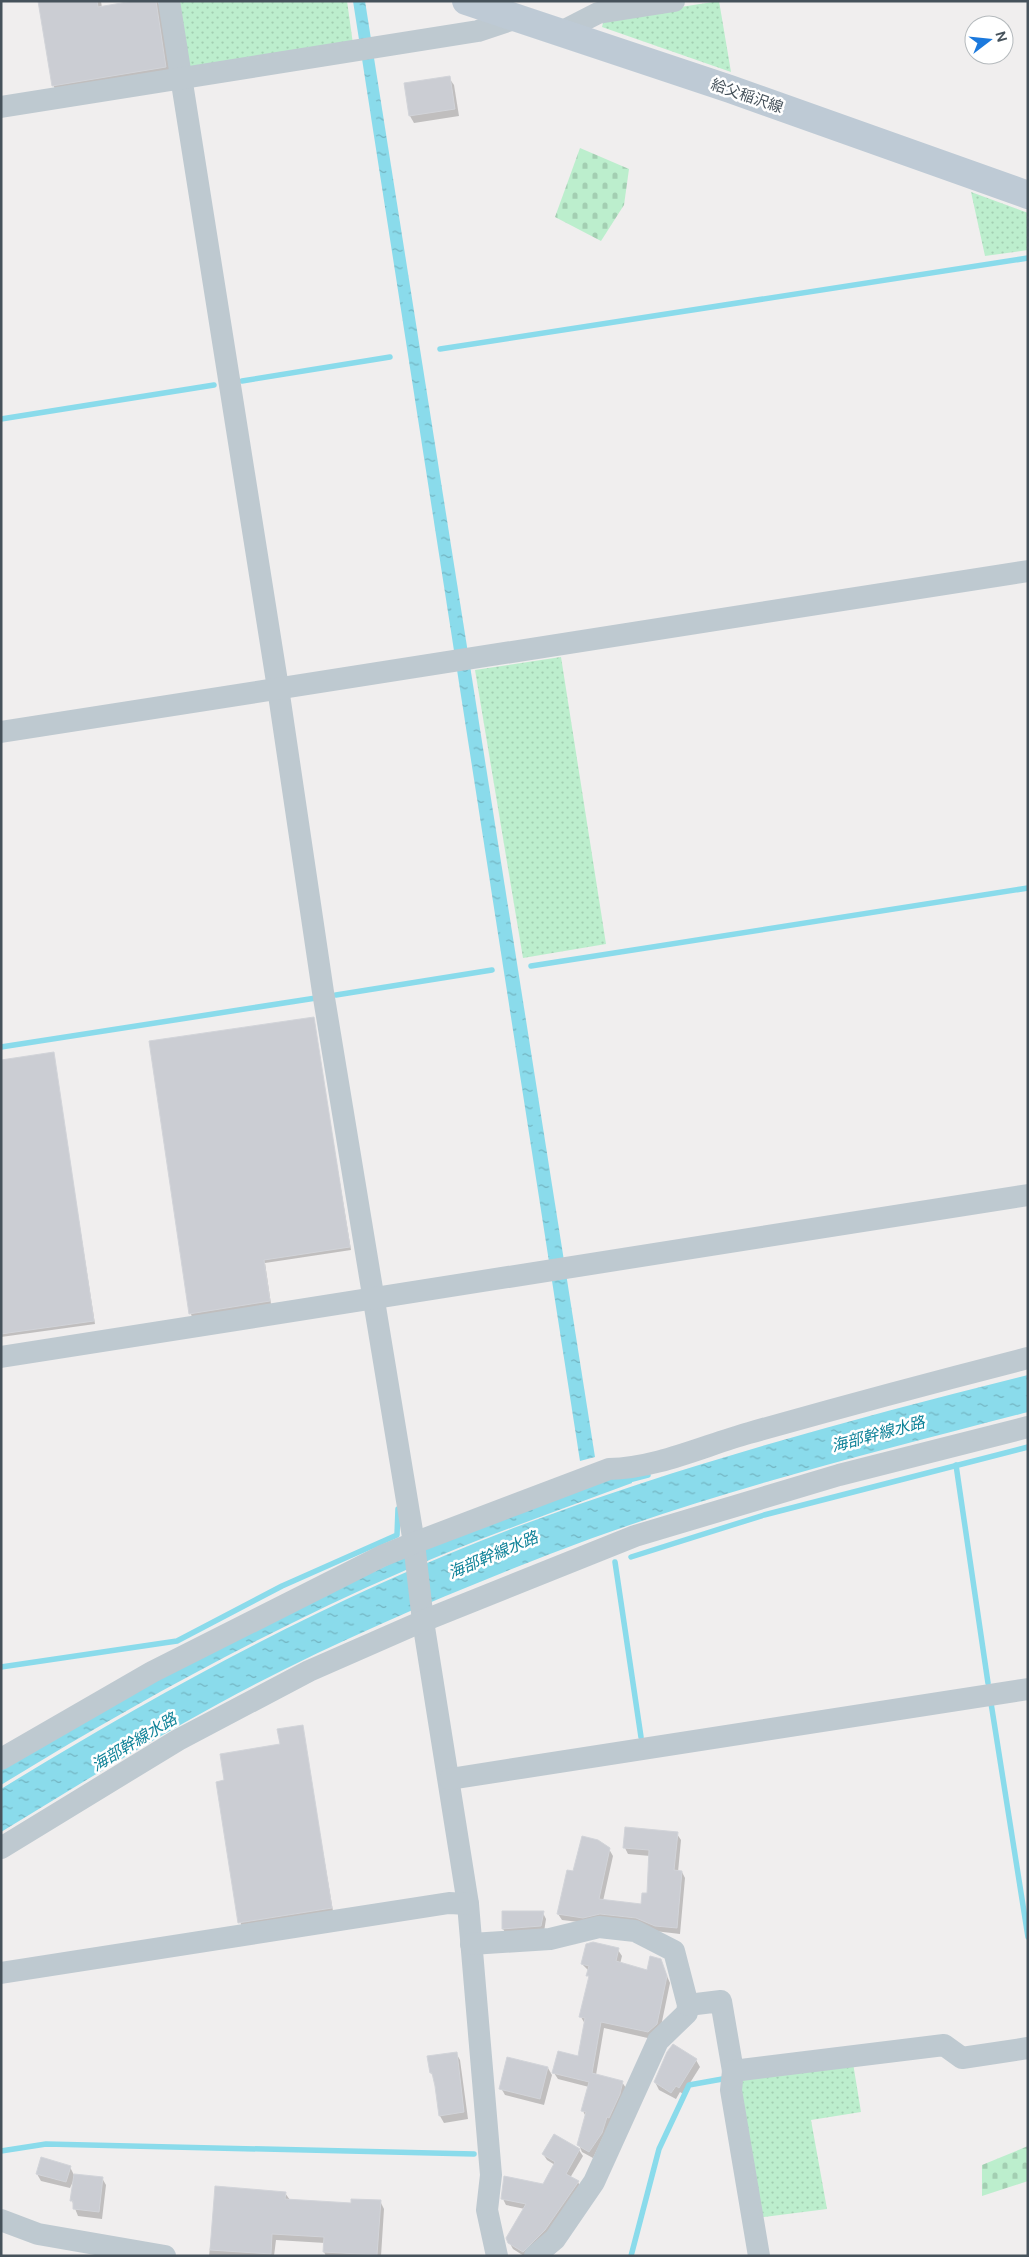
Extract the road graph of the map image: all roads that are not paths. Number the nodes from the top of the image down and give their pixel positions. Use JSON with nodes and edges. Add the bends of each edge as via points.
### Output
{"nodes":[{"id":1,"x":169,"y":1,"type":"edge"},
{"id":2,"x":466,"y":1,"type":"edge"},
{"id":3,"x":674,"y":1,"type":"edge"},
{"id":4,"x":514,"y":18,"type":"junction"},
{"id":5,"x":559,"y":33,"type":"junction"},
{"id":6,"x":180,"y":79,"type":"junction"},
{"id":7,"x":1,"y":107,"type":"edge"},
{"id":8,"x":1028,"y":195,"type":"edge"},
{"id":9,"x":1028,"y":572,"type":"edge"},
{"id":10,"x":278,"y":688,"type":"junction"},
{"id":11,"x":1,"y":732,"type":"edge"},
{"id":12,"x":1028,"y":1195,"type":"edge"},
{"id":13,"x":373,"y":1298,"type":"junction"},
{"id":14,"x":1,"y":1357,"type":"edge"},
{"id":15,"x":1028,"y":1358,"type":"edge"},
{"id":16,"x":1028,"y":1427,"type":"edge"},
{"id":17,"x":414,"y":1545,"type":"junction"},
{"id":18,"x":423,"y":1621,"type":"junction"},
{"id":19,"x":1028,"y":1689,"type":"edge"},
{"id":20,"x":1,"y":1759,"type":"edge"},
{"id":21,"x":450,"y":1779,"type":"junction"},
{"id":22,"x":1,"y":1848,"type":"edge"},
{"id":23,"x":468,"y":1904,"type":"junction"},
{"id":24,"x":471,"y":1944,"type":"junction"},
{"id":25,"x":1,"y":1973,"type":"edge"},
{"id":26,"x":688,"y":2006,"type":"junction"},
{"id":27,"x":1028,"y":2048,"type":"edge"},
{"id":28,"x":733,"y":2071,"type":"junction"},
{"id":29,"x":1,"y":2220,"type":"edge"},
{"id":30,"x":165,"y":2256,"type":"edge"},
{"id":31,"x":497,"y":2256,"type":"edge"},
{"id":32,"x":535,"y":2256,"type":"edge"},
{"id":33,"x":759,"y":2256,"type":"edge"}],
"edges":[{"from":1,"to":6,"type":"street"},
{"from":2,"to":4,"type":"main road","name":"給父稲沢線"},
{"from":3,"to":5,"type":"street","via":[[598,13]]},
{"from":4,"to":5,"type":"main road","name":"給父稲沢線"},
{"from":4,"to":6,"type":"street","via":[[478,31]]},
{"from":5,"to":8,"type":"main road","name":"給父稲沢線","via":[[730,89]]},
{"from":6,"to":7,"type":"street"},
{"from":6,"to":10,"type":"street"},
{"from":9,"to":10,"type":"street"},
{"from":10,"to":11,"type":"street"},
{"from":10,"to":13,"type":"street"},
{"from":12,"to":13,"type":"street"},
{"from":13,"to":14,"type":"street"},
{"from":13,"to":17,"type":"street"},
{"from":15,"to":17,"type":"street","via":[[850,1404],[634,1469],[610,1470]]},
{"from":16,"to":18,"type":"street","via":[[839,1475],[635,1536]]},
{"from":17,"to":18,"type":"street"},
{"from":17,"to":20,"type":"street","via":[[382,1556],[152,1672]]},
{"from":18,"to":21,"type":"street"},
{"from":18,"to":22,"type":"street","via":[[309,1671],[178,1740]]},
{"from":19,"to":21,"type":"street"},
{"from":21,"to":23,"type":"street"},
{"from":23,"to":24,"type":"street"},
{"from":23,"to":25,"type":"street","via":[[450,1903]]},
{"from":24,"to":26,"type":"street","via":[[550,1939],[599,1927],[635,1931],[674,1951]]},
{"from":24,"to":31,"type":"street","via":[[491,2175],[487,2210]]},
{"from":26,"to":28,"type":"street","via":[[721,2001]]},
{"from":26,"to":32,"type":"street","via":[[687,2013],[658,2041],[594,2182],[554,2239]]},
{"from":27,"to":28,"type":"street","via":[[962,2058],[944,2045]]},
{"from":28,"to":33,"type":"street","via":[[731,2090]]},
{"from":29,"to":30,"type":"street","via":[[38,2234]]}]}
